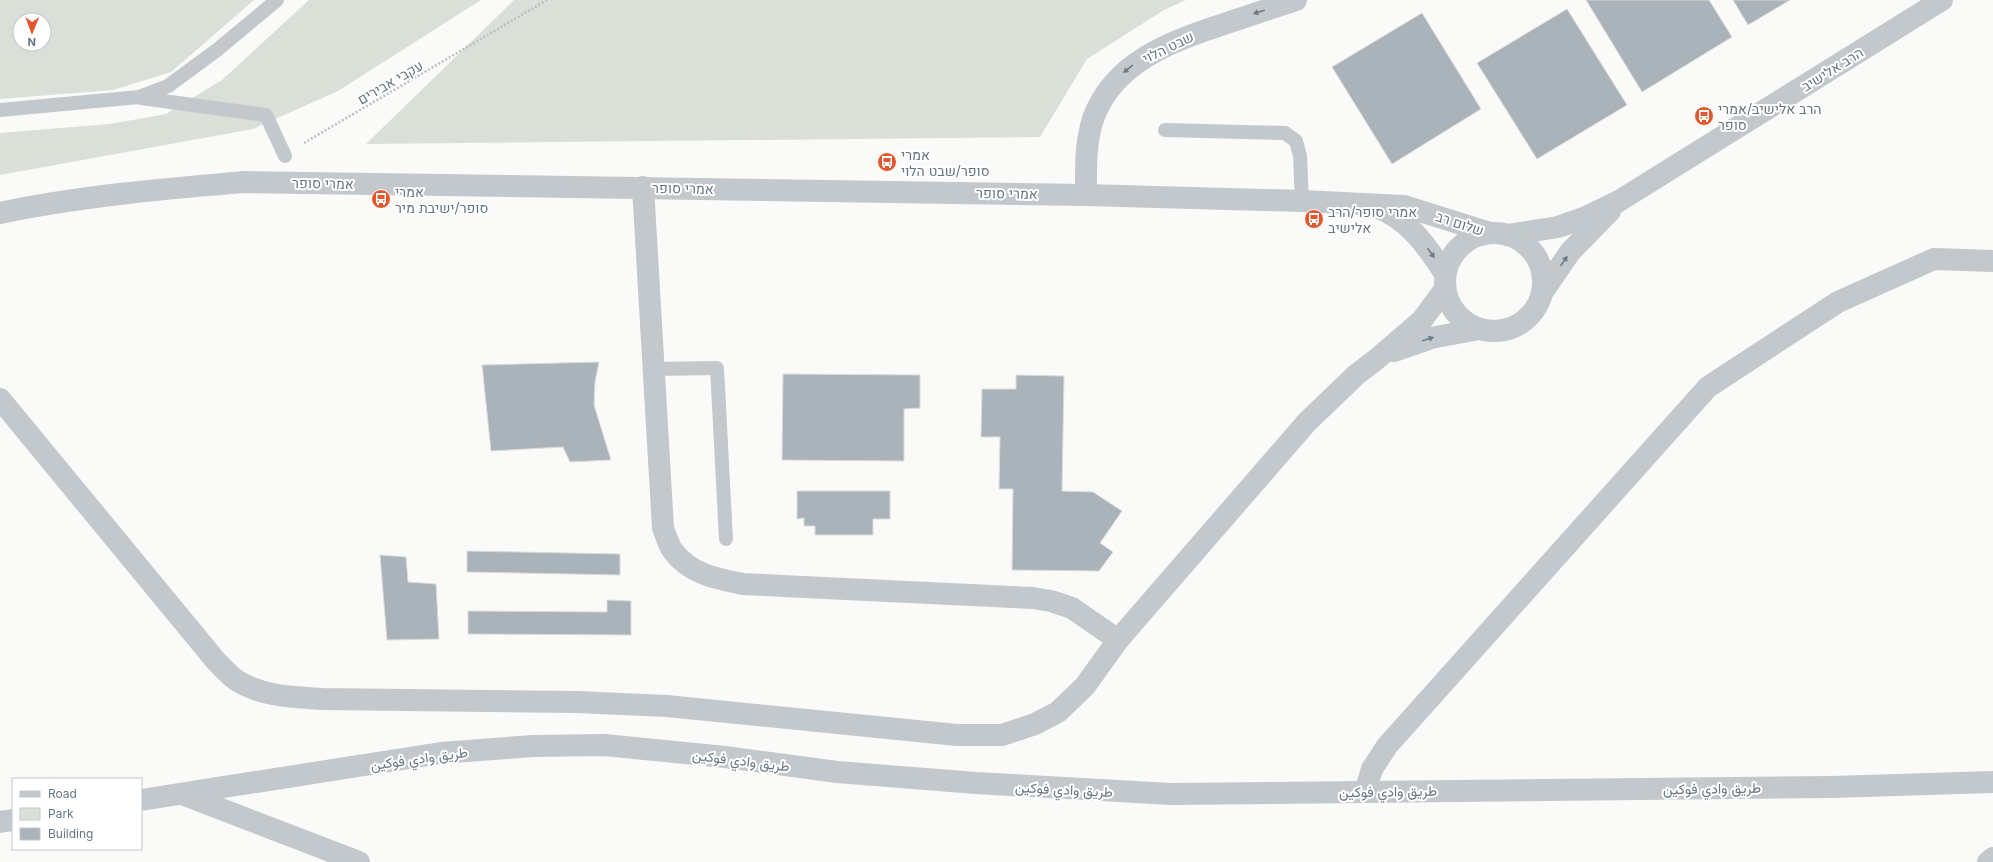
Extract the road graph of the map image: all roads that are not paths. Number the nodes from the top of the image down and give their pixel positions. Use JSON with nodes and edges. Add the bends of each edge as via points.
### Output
{"nodes":[{"id":1,"x":277,"y":0,"type":"edge"},
{"id":2,"x":1296,"y":0,"type":"edge"},
{"id":3,"x":1942,"y":0,"type":"edge"},
{"id":4,"x":139,"y":97,"type":"junction"},
{"id":5,"x":0,"y":110,"type":"edge"},
{"id":6,"x":1165,"y":130,"type":"dead end"},
{"id":7,"x":285,"y":156,"type":"road end"},
{"id":8,"x":643,"y":188,"type":"junction"},
{"id":9,"x":1086,"y":195,"type":"junction"},
{"id":10,"x":1302,"y":201,"type":"junction"},
{"id":11,"x":1619,"y":202,"type":"junction"},
{"id":12,"x":1368,"y":205,"type":"junction"},
{"id":13,"x":0,"y":213,"type":"edge"},
{"id":14,"x":1499,"y":234,"type":"junction"},
{"id":15,"x":1993,"y":261,"type":"edge"},
{"id":16,"x":1445,"y":281,"type":"junction"},
{"id":17,"x":1542,"y":293,"type":"junction"},
{"id":18,"x":1479,"y":329,"type":"junction"},
{"id":19,"x":1378,"y":358,"type":"junction"},
{"id":20,"x":653,"y":369,"type":"junction"},
{"id":21,"x":0,"y":399,"type":"edge"},
{"id":22,"x":726,"y":539,"type":"dead end"},
{"id":23,"x":1118,"y":640,"type":"junction"},
{"id":24,"x":1993,"y":782,"type":"edge"},
{"id":25,"x":1365,"y":792,"type":"junction"},
{"id":26,"x":182,"y":794,"type":"junction"},
{"id":27,"x":142,"y":800,"type":"edge"},
{"id":28,"x":12,"y":820,"type":"edge"},
{"id":29,"x":0,"y":822,"type":"edge"},
{"id":30,"x":1993,"y":858,"type":"edge"},
{"id":31,"x":359,"y":862,"type":"edge"},
{"id":32,"x":1988,"y":862,"type":"edge"}],
"edges":[{"from":1,"to":4,"type":"lane","via":[[217,50],[168,86]]},
{"from":2,"to":9,"type":"street","name":"שבט הלוי","one_way":true,"via":[[1186,36],[1154,52],[1124,73],[1107,92],[1093,119],[1086,154]]},
{"from":3,"to":11,"type":"street","name":"הרב אלישיב"},
{"from":4,"to":5,"type":"lane"},
{"from":4,"to":7,"type":"lane","via":[[266,115]]},
{"from":6,"to":10,"type":"lane","via":[[1285,133],[1296,141],[1300,156]]},
{"from":8,"to":9,"type":"street","name":"אמרי סופר"},
{"from":8,"to":13,"type":"street","name":"אמרי סופר","via":[[244,182],[150,190],[40,204]]},
{"from":8,"to":20,"type":"street"},
{"from":9,"to":10,"type":"street","name":"אמרי סופר"},
{"from":10,"to":12,"type":"street","name":"אמרי סופר"},
{"from":11,"to":14,"type":"street","via":[[1558,228]]},
{"from":17,"to":11,"type":"street","one_way":true,"via":[[1570,252]]},
{"from":12,"to":14,"type":"street","name":"שלום רב","via":[[1404,206]]},
{"from":12,"to":16,"type":"street","name":"שלום רב","one_way":true,"via":[[1401,220],[1415,233],[1430,251]]},
{"from":14,"to":16,"type":"street","via":[[1477,236],[1456,250],[1449,261]]},
{"from":14,"to":17,"type":"street","via":[[1521,241],[1532,252],[1540,264],[1544,278]]},
{"from":15,"to":25,"type":"street","via":[[1934,259],[1845,298],[1708,387],[1387,746],[1372,769]]},
{"from":16,"to":18,"type":"street","via":[[1448,302],[1456,314],[1466,324]]},
{"from":16,"to":19,"type":"street","via":[[1422,320]]},
{"from":17,"to":18,"type":"street","via":[[1536,308],[1526,321],[1495,332]]},
{"from":19,"to":18,"type":"street","one_way":true,"via":[[1431,338]]},
{"from":19,"to":23,"type":"street","via":[[1306,422]]},
{"from":20,"to":22,"type":"lane","via":[[717,368]]},
{"from":20,"to":23,"type":"street","via":[[663,528],[672,550],[691,569],[714,579],[744,584],[1045,600],[1072,608]]},
{"from":21,"to":23,"type":"street","via":[[216,661],[236,679],[258,691],[282,696],[323,699],[577,702],[667,706],[957,735],[1002,735],[1036,724],[1058,712],[1085,686]]},
{"from":24,"to":25,"type":"street","name":"طريق وادي فوکين","via":[[1832,787]]},
{"from":25,"to":26,"type":"street","name":"طريق وادي فوکين","via":[[1171,794],[1093,791],[838,772],[726,757],[604,745],[533,746],[441,753]]},
{"from":26,"to":27,"type":"street","name":"طريق وادي فوکين"},
{"from":26,"to":31,"type":"street"},
{"from":28,"to":29,"type":"street"},
{"from":30,"to":32,"type":"street"}]}
